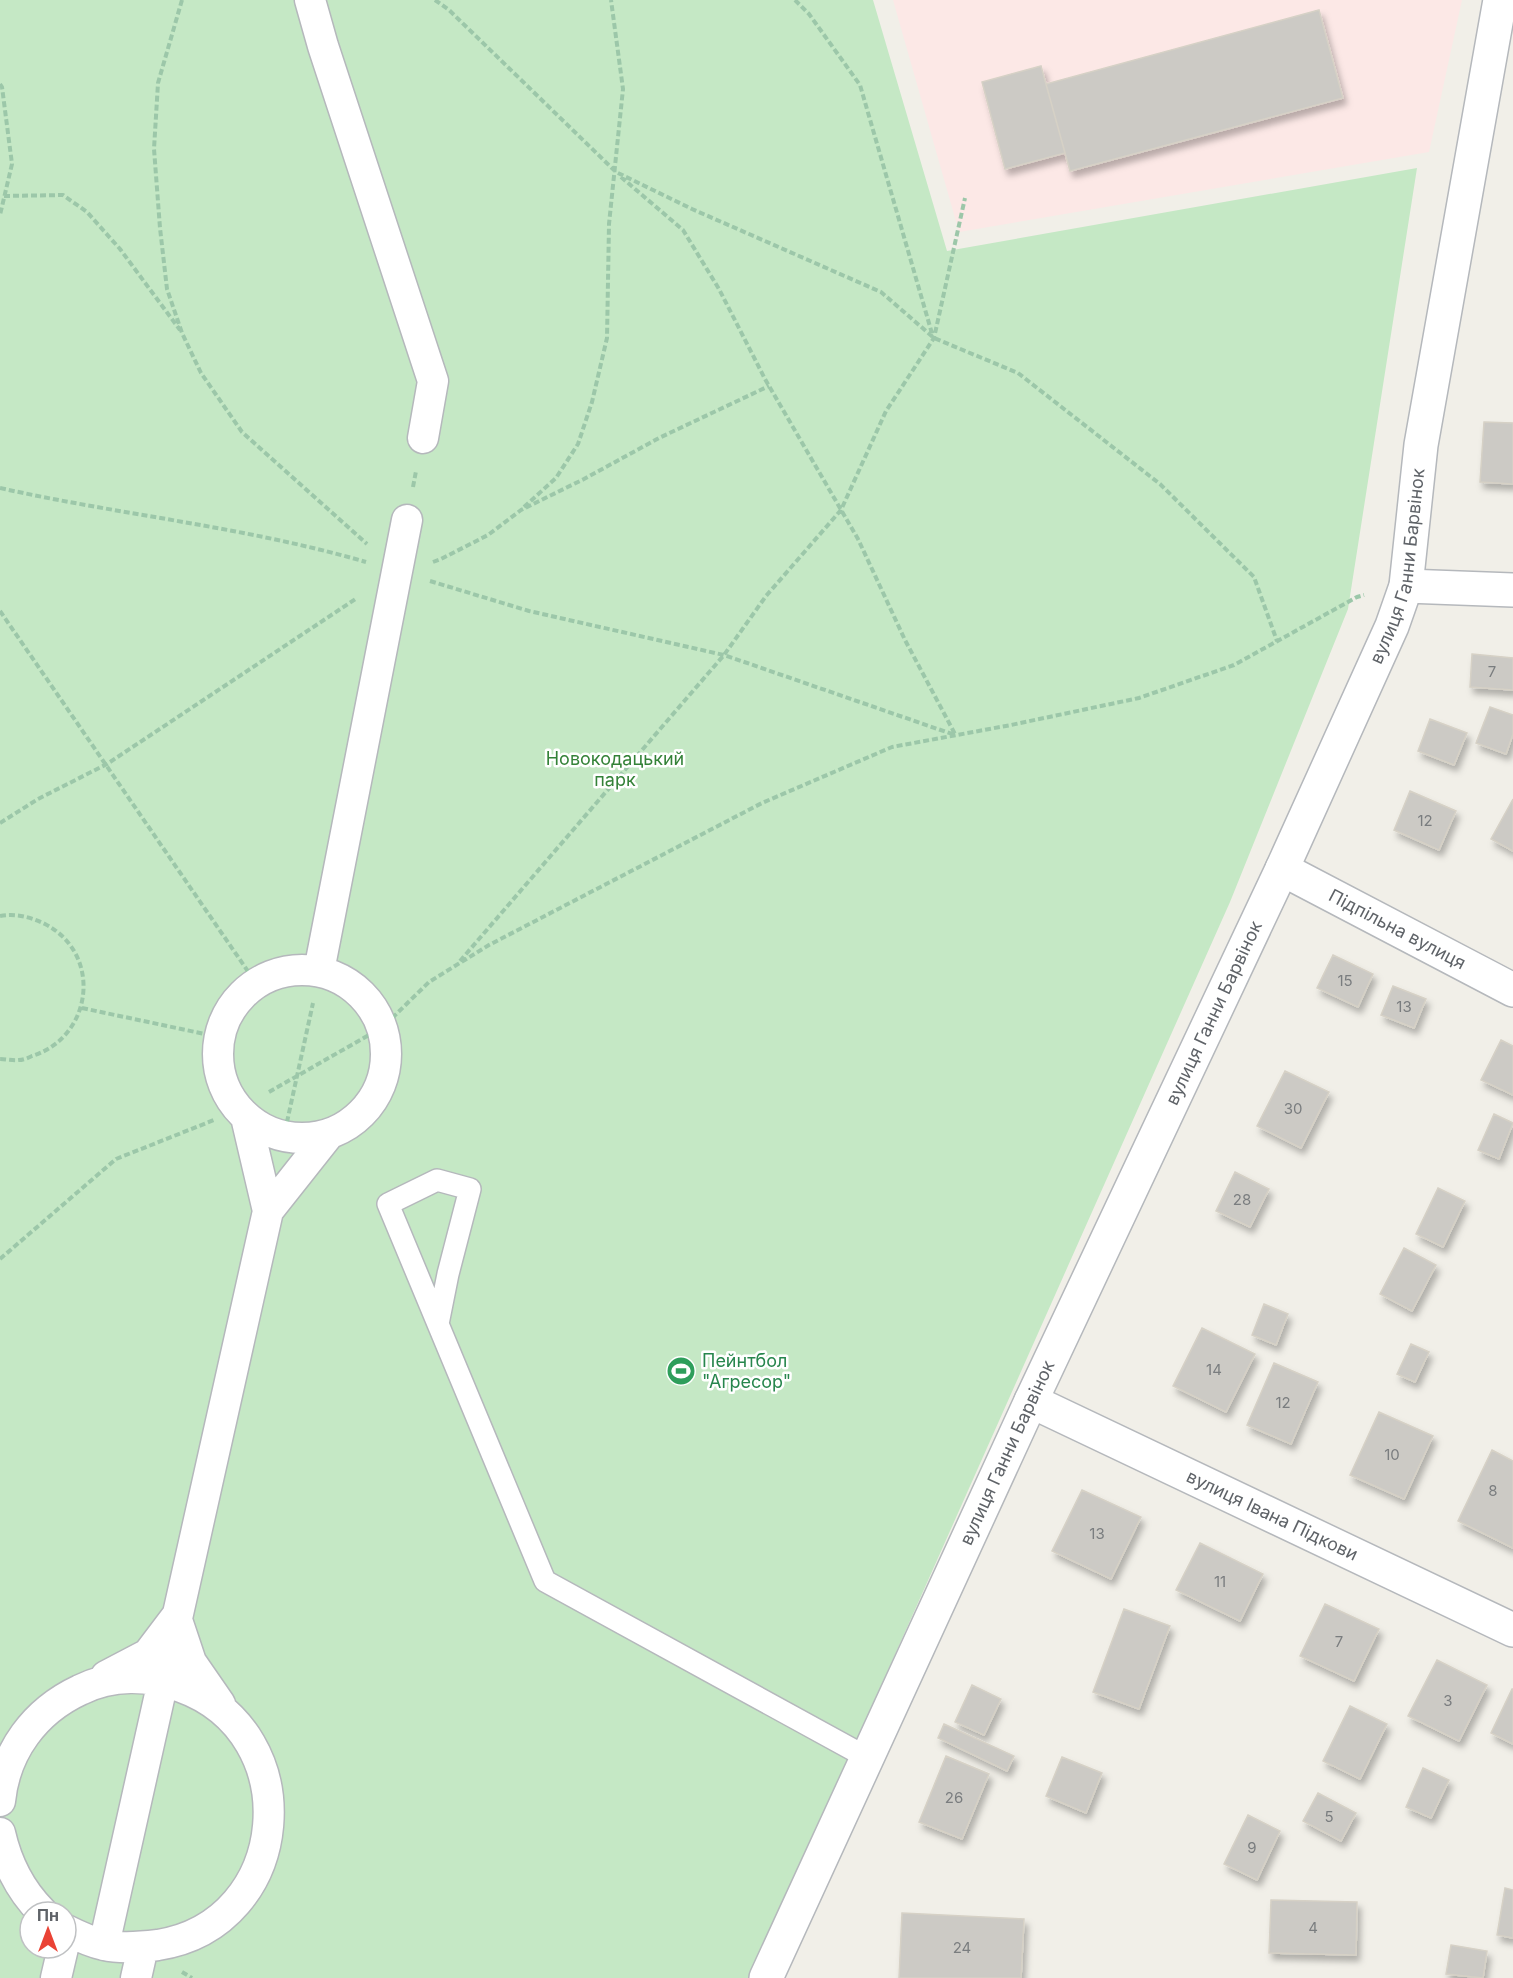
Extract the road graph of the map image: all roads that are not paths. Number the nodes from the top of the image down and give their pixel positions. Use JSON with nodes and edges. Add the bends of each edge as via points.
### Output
{"nodes":[{"id":1,"x":310,"y":0,"type":"edge"},
{"id":2,"x":1500,"y":0,"type":"edge"},
{"id":3,"x":423,"y":438,"type":"road end"},
{"id":4,"x":407,"y":520,"type":"road end"},
{"id":5,"x":1406,"y":586,"type":"junction"},
{"id":6,"x":1513,"y":590,"type":"edge"},
{"id":7,"x":1282,"y":869,"type":"junction"},
{"id":8,"x":319,"y":971,"type":"junction"},
{"id":9,"x":1513,"y":990,"type":"edge"},
{"id":10,"x":242,"y":1113,"type":"junction"},
{"id":11,"x":329,"y":1134,"type":"junction"},
{"id":12,"x":268,"y":1210,"type":"junction"},
{"id":13,"x":438,"y":1324,"type":"junction"},
{"id":14,"x":1031,"y":1401,"type":"junction"},
{"id":15,"x":176,"y":1617,"type":"junction"},
{"id":16,"x":1513,"y":1630,"type":"edge"},
{"id":17,"x":164,"y":1681,"type":"junction"},
{"id":18,"x":94,"y":1683,"type":"junction"},
{"id":19,"x":227,"y":1713,"type":"junction"},
{"id":20,"x":868,"y":1758,"type":"junction"},
{"id":21,"x":0,"y":1801,"type":"edge"},
{"id":22,"x":0,"y":1833,"type":"edge"},
{"id":23,"x":32,"y":1900,"type":"edge"},
{"id":24,"x":78,"y":1936,"type":"edge"},
{"id":25,"x":104,"y":1945,"type":"junction"},
{"id":26,"x":143,"y":1947,"type":"junction"},
{"id":27,"x":60,"y":1960,"type":"edge"},
{"id":28,"x":56,"y":1978,"type":"edge"},
{"id":29,"x":136,"y":1978,"type":"edge"},
{"id":30,"x":766,"y":1978,"type":"edge"}],
"edges":[{"from":1,"to":3,"type":"street","via":[[433,381]]},
{"from":2,"to":5,"type":"street","name":"вулиця Ганни Барвінок","via":[[1421,445]]},
{"from":4,"to":8,"type":"street"},
{"from":5,"to":6,"type":"street"},
{"from":5,"to":7,"type":"street","name":"вулиця Ганни Барвінок","via":[[1392,626]]},
{"from":7,"to":9,"type":"street","name":"Підпільна вулиця"},
{"from":7,"to":14,"type":"street","name":"вулиця Ганни Барвінок"},
{"from":8,"to":10,"type":"street","via":[[276,973],[239,997],[226,1016],[219,1037],[218,1059],[222,1080]]},
{"from":8,"to":11,"type":"street","via":[[340,978],[373,1007],[383,1027],[387,1049],[386,1071],[366,1110],[349,1125]]},
{"from":10,"to":11,"type":"street","via":[[284,1137]]},
{"from":10,"to":12,"type":"street"},
{"from":11,"to":12,"type":"street"},
{"from":12,"to":15,"type":"street"},
{"from":13,"to":13,"type":"lane","via":[[388,1204],[437,1180],[470,1189]]},
{"from":13,"to":20,"type":"lane","via":[[545,1581]]},
{"from":14,"to":16,"type":"street","name":"вулиця Івана Підкови"},
{"from":14,"to":20,"type":"street","name":"вулиця Ганни Барвінок"},
{"from":15,"to":17,"type":"street"},
{"from":15,"to":18,"type":"street","via":[[148,1654]]},
{"from":15,"to":19,"type":"street","via":[[190,1662]]},
{"from":17,"to":18,"type":"street","via":[[129,1677]]},
{"from":17,"to":19,"type":"street","via":[[198,1693]]},
{"from":17,"to":25,"type":"street"},
{"from":18,"to":21,"type":"street","via":[[62,1698],[34,1721],[14,1750]]},
{"from":19,"to":26,"type":"street","via":[[249,1741],[264,1773],[270,1808],[267,1843],[255,1876],[234,1905],[207,1928],[174,1942]]},
{"from":20,"to":30,"type":"street","name":"вулиця Ганни Барвінок"},
{"from":22,"to":23,"type":"street","via":[[19,1885]]},
{"from":24,"to":25,"type":"street"},
{"from":25,"to":26,"type":"street"},
{"from":26,"to":29,"type":"street"},
{"from":27,"to":28,"type":"street"}]}
